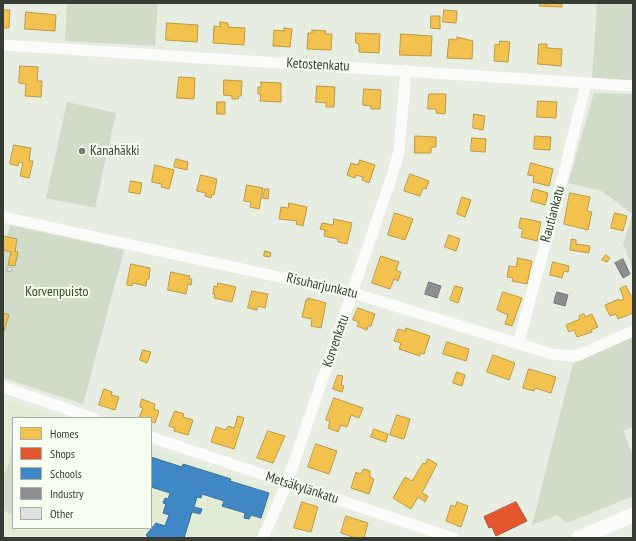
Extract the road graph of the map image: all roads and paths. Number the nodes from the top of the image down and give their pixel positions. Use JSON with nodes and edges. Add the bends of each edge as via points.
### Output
{"nodes":[{"id":1,"x":3,"y":45,"type":"edge"},
{"id":2,"x":406,"y":70,"type":"junction"},
{"id":3,"x":586,"y":84,"type":"junction"},
{"id":4,"x":633,"y":86,"type":"edge"},
{"id":5,"x":3,"y":217,"type":"edge"},
{"id":6,"x":353,"y":293,"type":"junction"},
{"id":7,"x":633,"y":331,"type":"edge"},
{"id":8,"x":518,"y":344,"type":"junction"},
{"id":9,"x":3,"y":387,"type":"edge"},
{"id":10,"x":91,"y":417,"type":"edge"},
{"id":11,"x":152,"y":437,"type":"edge"},
{"id":12,"x":287,"y":483,"type":"junction"},
{"id":13,"x":633,"y":515,"type":"edge"},
{"id":14,"x":263,"y":538,"type":"edge"},
{"id":15,"x":452,"y":538,"type":"edge"},
{"id":16,"x":579,"y":538,"type":"edge"}],
"edges":[{"from":1,"to":2,"type":"street","name":"Ketostenkatu"},
{"from":2,"to":3,"type":"street","name":"Ketostenkatu"},
{"from":2,"to":6,"type":"street","name":"Korvenkatu","via":[[399,151]]},
{"from":3,"to":4,"type":"street","name":"Ketostenkatu"},
{"from":3,"to":8,"type":"street","name":"Rautiankatu"},
{"from":5,"to":6,"type":"street","name":"Risuharjunkatu"},
{"from":6,"to":8,"type":"street","name":"Risuharjunkatu"},
{"from":6,"to":12,"type":"street","name":"Korvenkatu"},
{"from":7,"to":8,"type":"street","name":"Risuharjunkatu","via":[[580,355],[552,354]]},
{"from":9,"to":10,"type":"street"},
{"from":11,"to":12,"type":"street","name":"Metsäkylänkatu"},
{"from":12,"to":14,"type":"street","name":"Korvenkatu"},
{"from":12,"to":15,"type":"street","name":"Metsäkylänkatu"},
{"from":13,"to":16,"type":"main road"}]}
